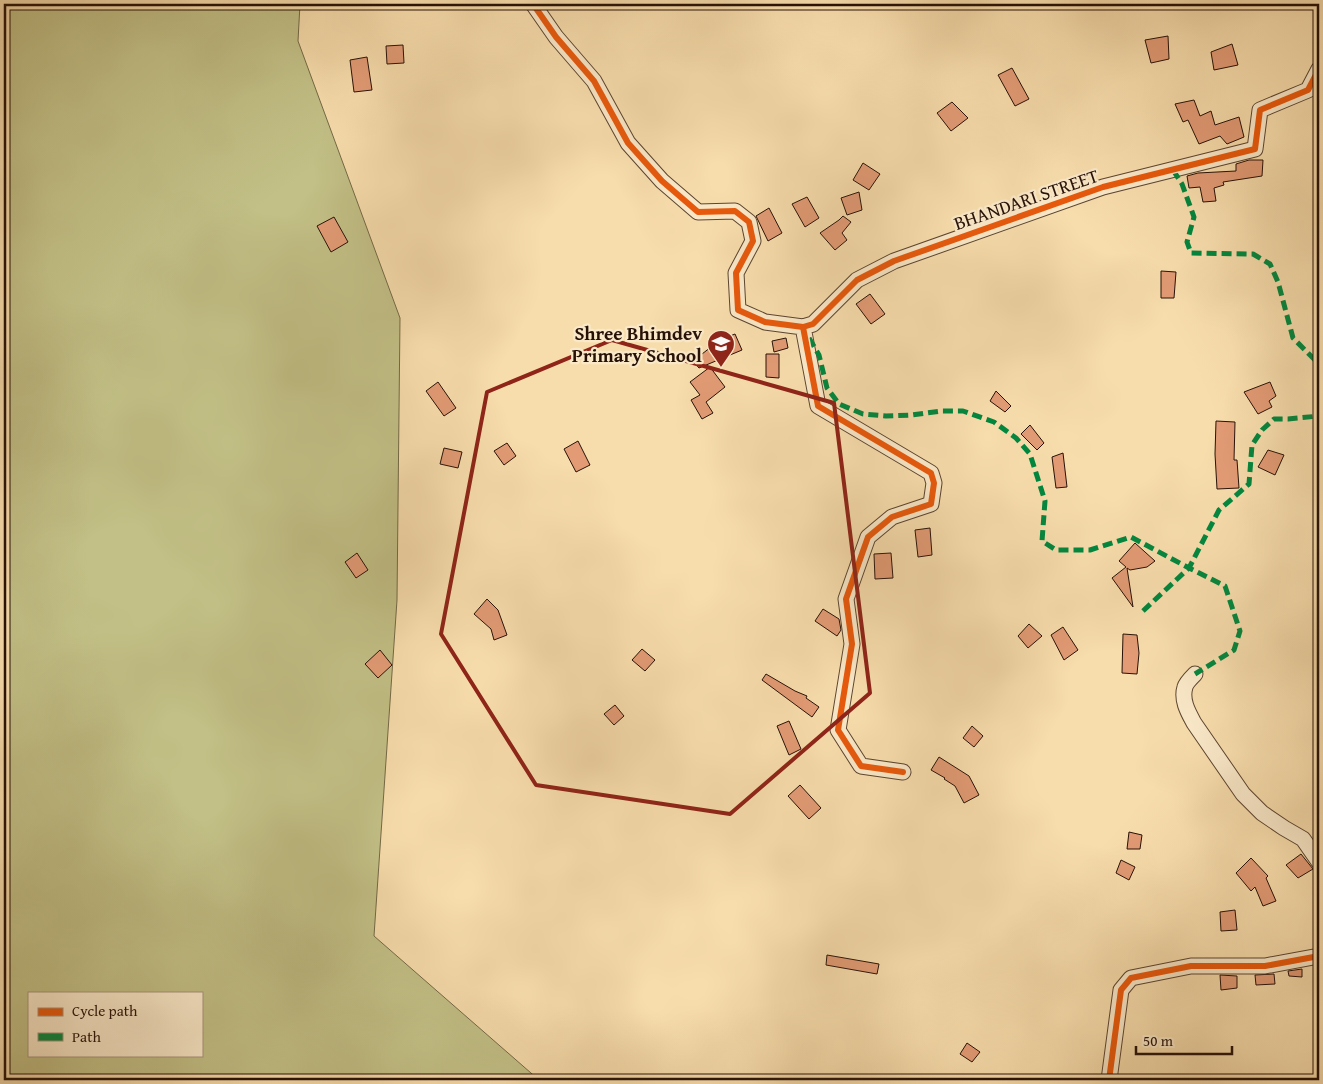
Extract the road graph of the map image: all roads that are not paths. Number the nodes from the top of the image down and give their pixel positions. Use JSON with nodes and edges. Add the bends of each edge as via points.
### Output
{"nodes":[{"id":1,"x":533,"y":4,"type":"edge"},
{"id":2,"x":1319,"y":69,"type":"edge"},
{"id":3,"x":804,"y":327,"type":"junction"},
{"id":4,"x":1195,"y":674,"type":"dead end"},
{"id":5,"x":902,"y":772,"type":"dead end"},
{"id":6,"x":1319,"y":862,"type":"edge"},
{"id":7,"x":1319,"y":956,"type":"edge"},
{"id":8,"x":1109,"y":1080,"type":"edge"}],
"edges":[{"from":1,"to":3,"type":"street","via":[[556,37],[594,80],[628,143],[662,181],[698,212],[735,210],[749,222],[753,241],[736,273],[738,310],[765,322]]},
{"from":2,"to":3,"type":"street","name":"BHANDARI STREET","via":[[1308,90],[1260,110],[1255,150],[1103,187],[894,261],[857,280],[813,324]]},
{"from":3,"to":5,"type":"street","via":[[818,406],[931,473],[934,483],[931,504],[892,517],[868,537],[846,599],[852,644],[838,730],[861,766]]},
{"from":4,"to":6,"type":"street","via":[[1185,686],[1183,698],[1194,723],[1243,794],[1262,813],[1303,839]]},
{"from":7,"to":8,"type":"street","via":[[1265,966],[1191,966],[1131,978],[1121,990]]}]}
